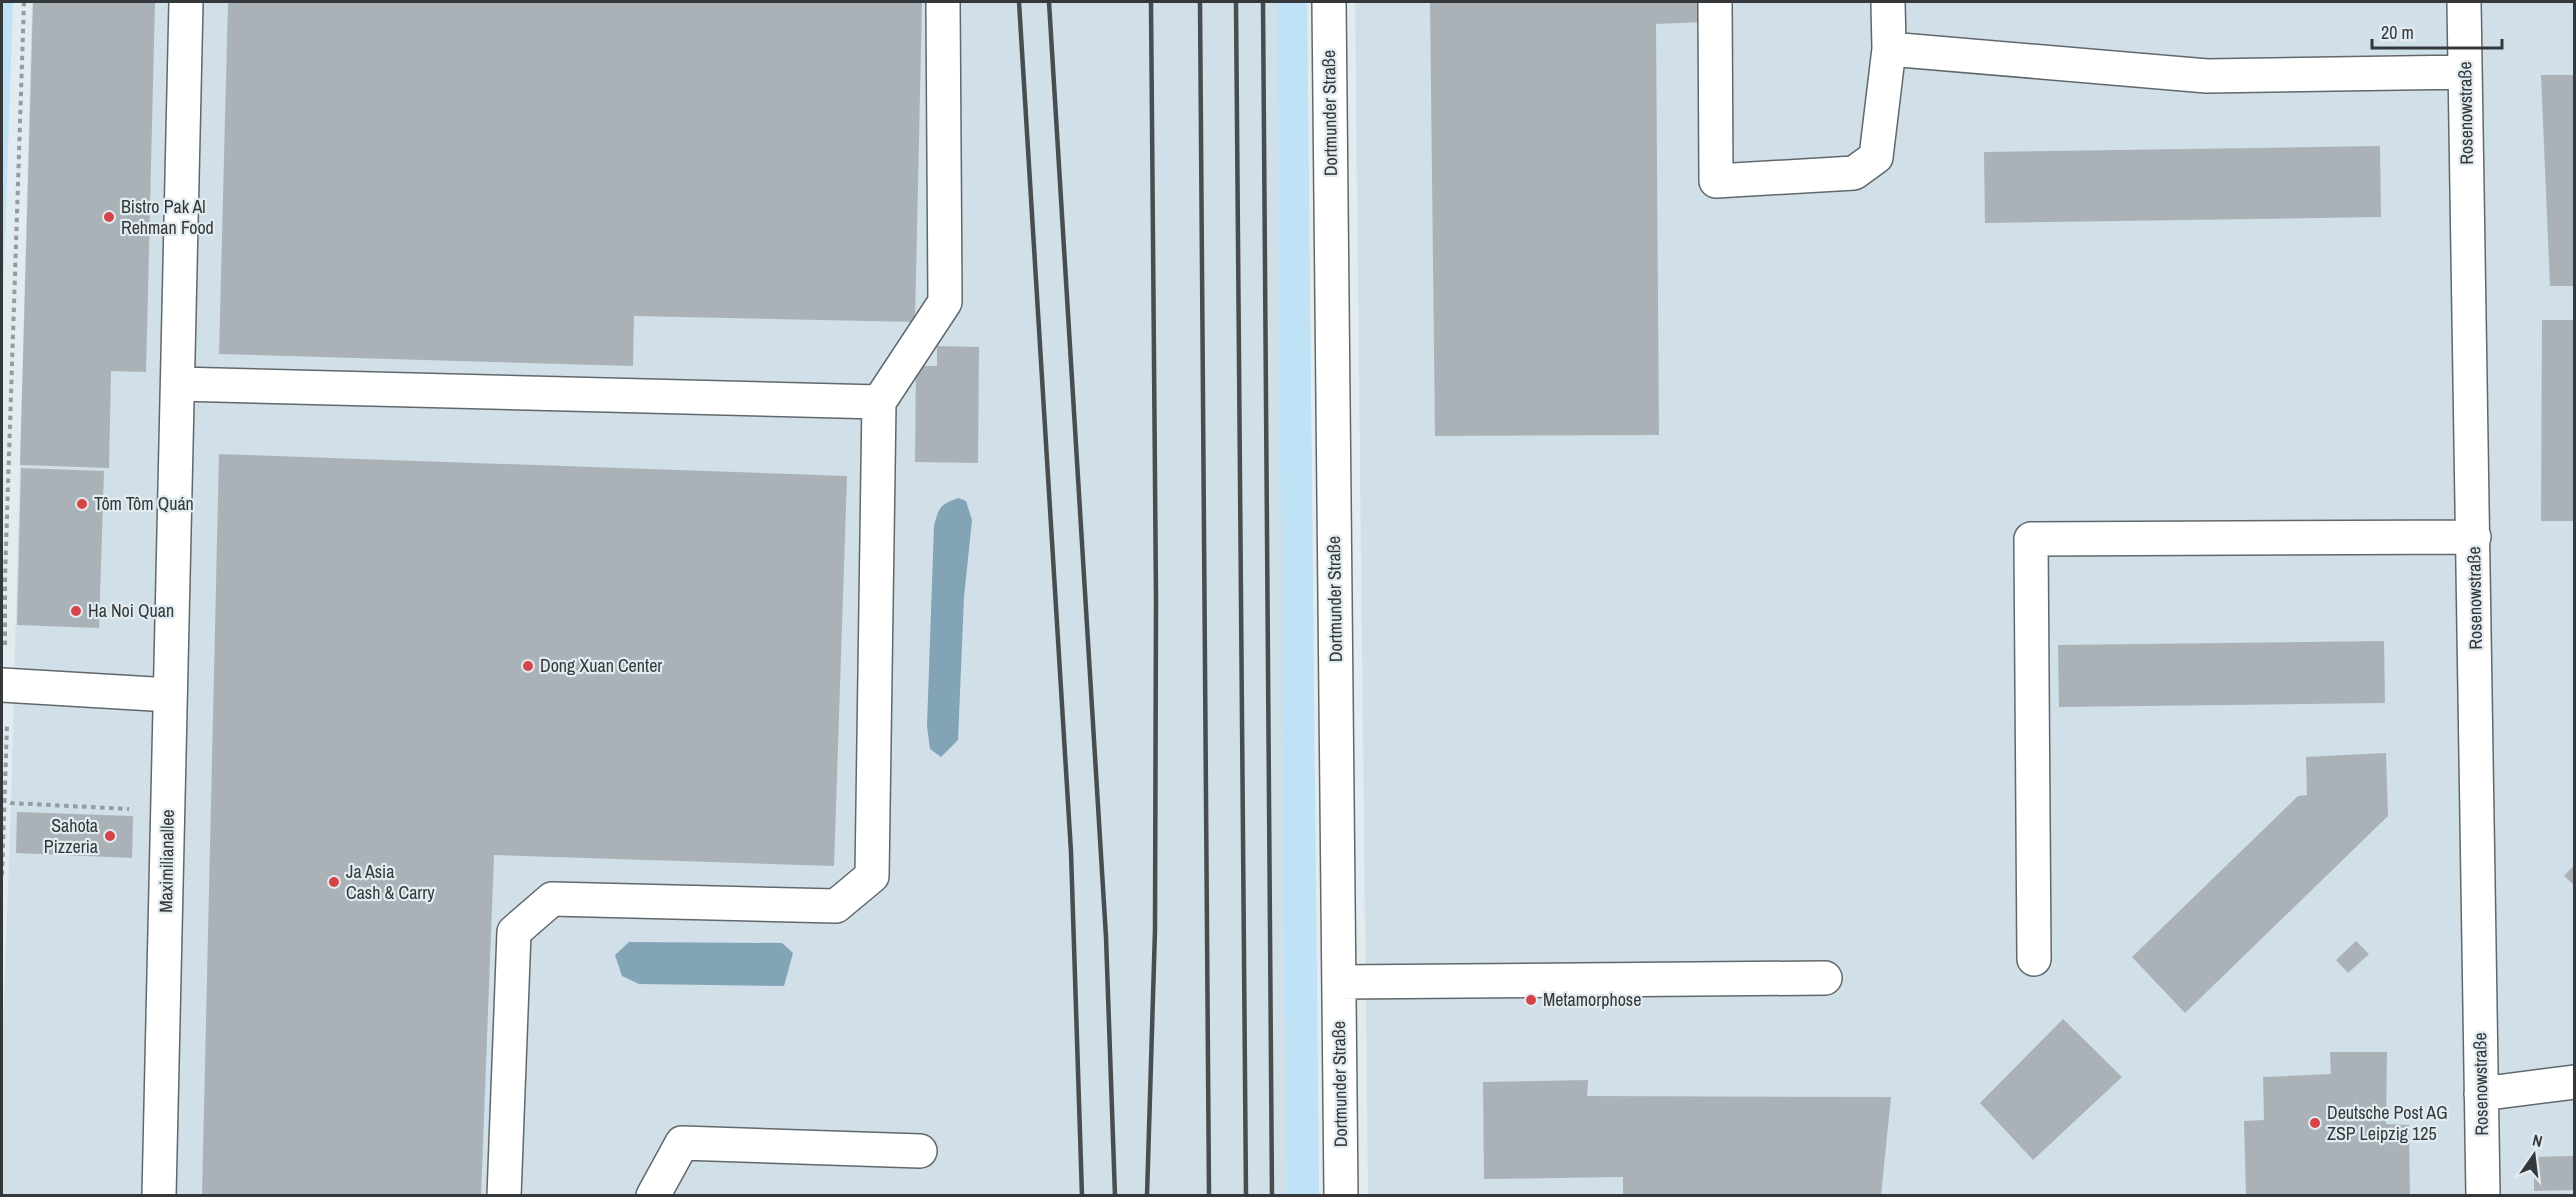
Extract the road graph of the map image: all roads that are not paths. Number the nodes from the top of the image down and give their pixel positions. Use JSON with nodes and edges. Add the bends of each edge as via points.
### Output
{"nodes":[{"id":1,"x":186,"y":2,"type":"edge"},
{"id":2,"x":944,"y":2,"type":"edge"},
{"id":3,"x":1329,"y":2,"type":"edge"},
{"id":4,"x":1715,"y":2,"type":"edge"},
{"id":5,"x":1888,"y":2,"type":"edge"},
{"id":6,"x":2464,"y":2,"type":"edge"},
{"id":7,"x":1889,"y":49,"type":"junction"},
{"id":8,"x":2465,"y":72,"type":"junction"},
{"id":9,"x":178,"y":384,"type":"junction"},
{"id":10,"x":879,"y":402,"type":"junction"},
{"id":11,"x":2474,"y":537,"type":"junction"},
{"id":12,"x":170,"y":695,"type":"junction"},
{"id":13,"x":4,"y":701,"type":"edge"},
{"id":14,"x":2034,"y":959,"type":"dead end"},
{"id":15,"x":1825,"y":978,"type":"dead end"},
{"id":16,"x":1339,"y":982,"type":"junction"},
{"id":17,"x":2574,"y":1082,"type":"edge"},
{"id":18,"x":2481,"y":1094,"type":"junction"},
{"id":19,"x":920,"y":1151,"type":"dead end"},
{"id":20,"x":159,"y":1196,"type":"edge"},
{"id":21,"x":504,"y":1196,"type":"edge"},
{"id":22,"x":653,"y":1196,"type":"edge"},
{"id":23,"x":1341,"y":1196,"type":"edge"},
{"id":24,"x":2483,"y":1196,"type":"edge"}],
"edges":[{"from":1,"to":9,"type":"street","name":"Maximilianallee"},
{"from":2,"to":10,"type":"street","via":[[945,302]]},
{"from":3,"to":16,"type":"street","name":"Dortmunder Straße"},
{"from":4,"to":7,"type":"street","via":[[1716,181],[1854,173],[1876,157]]},
{"from":5,"to":7,"type":"street"},
{"from":6,"to":8,"type":"street","name":"Rosenowstraße"},
{"from":7,"to":8,"type":"street","via":[[2207,76]]},
{"from":8,"to":11,"type":"street","name":"Rosenowstraße"},
{"from":9,"to":10,"type":"street"},
{"from":9,"to":12,"type":"street","name":"Maximilianallee"},
{"from":10,"to":21,"type":"street","via":[[872,876],[836,906],[552,899],[544,905],[514,932]]},
{"from":11,"to":14,"type":"street","via":[[2031,539]]},
{"from":11,"to":18,"type":"street","name":"Rosenowstraße"},
{"from":12,"to":13,"type":"street"},
{"from":12,"to":20,"type":"street","name":"Maximilianallee"},
{"from":15,"to":16,"type":"street"},
{"from":16,"to":23,"type":"street","name":"Dortmunder Straße"},
{"from":17,"to":18,"type":"street"},
{"from":18,"to":24,"type":"street","name":"Rosenowstraße"},
{"from":19,"to":22,"type":"street","via":[[681,1143]]}]}
